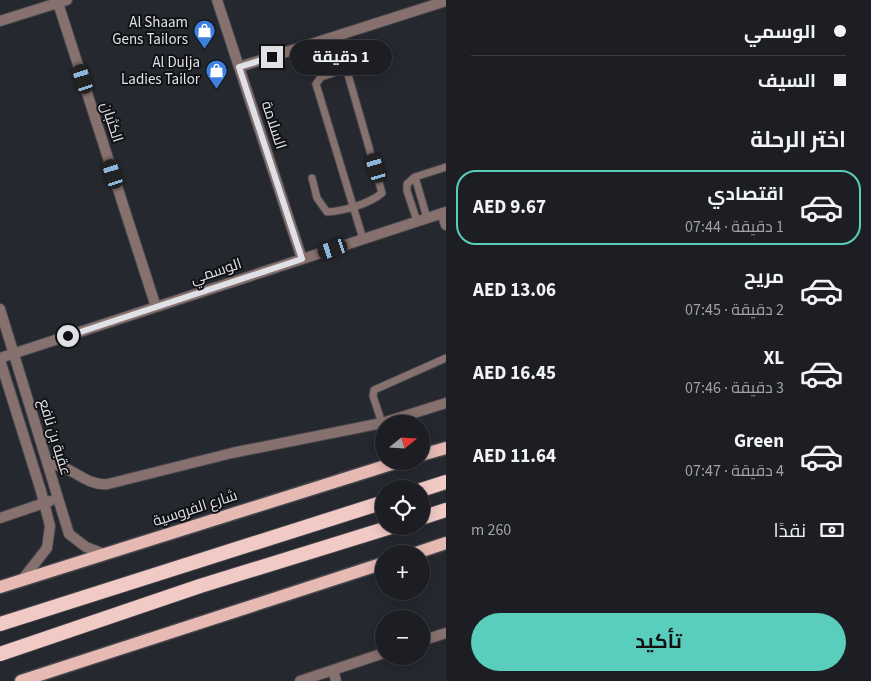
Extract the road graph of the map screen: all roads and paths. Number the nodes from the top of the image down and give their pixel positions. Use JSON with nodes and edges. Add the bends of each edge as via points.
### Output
{"nodes":[{"id":1,"x":217,"y":0,"type":"edge"},
{"id":2,"x":62,"y":1,"type":"edge"},
{"id":3,"x":446,"y":1,"type":"edge"},
{"id":4,"x":0,"y":21,"type":"edge"},
{"id":5,"x":337,"y":36,"type":"junction"},
{"id":6,"x":239,"y":67,"type":"junction"},
{"id":7,"x":346,"y":69,"type":"junction"},
{"id":8,"x":446,"y":167,"type":"edge"},
{"id":9,"x":415,"y":177,"type":"junction"},
{"id":10,"x":312,"y":178,"type":"dead end"},
{"id":11,"x":353,"y":206,"type":"junction"},
{"id":12,"x":444,"y":213,"type":"edge"},
{"id":13,"x":427,"y":218,"type":"junction"},
{"id":14,"x":416,"y":222,"type":"junction"},
{"id":15,"x":446,"y":225,"type":"edge"},
{"id":16,"x":363,"y":239,"type":"junction"},
{"id":17,"x":302,"y":259,"type":"junction"},
{"id":18,"x":156,"y":307,"type":"junction"},
{"id":19,"x":0,"y":309,"type":"edge"},
{"id":20,"x":14,"y":353,"type":"junction"},
{"id":21,"x":446,"y":358,"type":"edge"},
{"id":22,"x":0,"y":359,"type":"edge"},
{"id":23,"x":446,"y":403,"type":"edge"},
{"id":24,"x":32,"y":411,"type":"junction"},
{"id":25,"x":17,"y":415,"type":"junction"},
{"id":26,"x":379,"y":415,"type":"edge"},
{"id":27,"x":408,"y":415,"type":"edge"},
{"id":28,"x":375,"y":424,"type":"edge"},
{"id":29,"x":446,"y":448,"type":"edge"},
{"id":30,"x":430,"y":452,"type":"edge"},
{"id":31,"x":48,"y":464,"type":"junction"},
{"id":32,"x":375,"y":469,"type":"edge"},
{"id":33,"x":446,"y":482,"type":"edge"},
{"id":34,"x":430,"y":487,"type":"edge"},
{"id":35,"x":58,"y":499,"type":"junction"},
{"id":36,"x":45,"y":503,"type":"junction"},
{"id":37,"x":375,"y":505,"type":"edge"},
{"id":38,"x":446,"y":510,"type":"edge"},
{"id":39,"x":430,"y":515,"type":"edge"},
{"id":40,"x":0,"y":518,"type":"edge"},
{"id":41,"x":375,"y":532,"type":"edge"},
{"id":42,"x":446,"y":543,"type":"edge"},
{"id":43,"x":430,"y":548,"type":"edge"},
{"id":44,"x":104,"y":554,"type":"junction"},
{"id":45,"x":375,"y":566,"type":"edge"},
{"id":46,"x":22,"y":580,"type":"junction"},
{"id":47,"x":0,"y":587,"type":"edge"},
{"id":48,"x":0,"y":624,"type":"edge"},
{"id":49,"x":446,"y":633,"type":"edge"},
{"id":50,"x":430,"y":638,"type":"edge"},
{"id":51,"x":0,"y":654,"type":"edge"},
{"id":52,"x":375,"y":656,"type":"edge"},
{"id":53,"x":332,"y":670,"type":"junction"},
{"id":54,"x":21,"y":681,"type":"edge"},
{"id":55,"x":300,"y":681,"type":"edge"},
{"id":56,"x":336,"y":681,"type":"edge"}],
"edges":[{"from":1,"to":6,"type":"street","name":"السلامة"},
{"from":2,"to":4,"type":"street"},
{"from":2,"to":18,"type":"street","name":"الكثبان"},
{"from":3,"to":5,"type":"street"},
{"from":5,"to":6,"type":"street"},
{"from":5,"to":7,"type":"lane"},
{"from":6,"to":17,"type":"street","name":"السلامة"},
{"from":7,"to":11,"type":"lane","via":[[382,193]]},
{"from":7,"to":11,"type":"lane","via":[[321,77],[316,84]]},
{"from":8,"to":9,"type":"lane"},
{"from":9,"to":13,"type":"lane"},
{"from":9,"to":14,"type":"lane","via":[[407,187]]},
{"from":10,"to":11,"type":"lane","via":[[317,198],[327,212]]},
{"from":11,"to":16,"type":"lane"},
{"from":12,"to":13,"type":"street","name":"الوسمي"},
{"from":12,"to":15,"type":"street","name":"الوسمي"},
{"from":13,"to":14,"type":"street","name":"الوسمي"},
{"from":14,"to":16,"type":"street","name":"الوسمي"},
{"from":16,"to":17,"type":"street","name":"الوسمي"},
{"from":17,"to":18,"type":"street","name":"الوسمي"},
{"from":18,"to":20,"type":"street","name":"الوسمي"},
{"from":19,"to":20,"type":"street","name":"عقبة بن نافع"},
{"from":20,"to":22,"type":"street","name":"الوسمي"},
{"from":20,"to":24,"type":"street","name":"عقبة بن نافع"},
{"from":21,"to":26,"type":"lane","via":[[374,390]]},
{"from":22,"to":25,"type":"street","name":"عقبة بن نافع"},
{"from":23,"to":27,"type":"street"},
{"from":24,"to":25,"type":"street"},
{"from":24,"to":31,"type":"street","name":"عقبة بن نافع"},
{"from":25,"to":36,"type":"street","name":"عقبة بن نافع"},
{"from":28,"to":31,"type":"street","via":[[232,453],[108,484],[92,482],[60,465]]},
{"from":29,"to":30,"type":"main road"},
{"from":31,"to":35,"type":"street","name":"عقبة بن نافع"},
{"from":32,"to":44,"type":"main road","name":"شارع الفروسية"},
{"from":33,"to":34,"type":"highway"},
{"from":35,"to":36,"type":"street"},
{"from":35,"to":44,"type":"street","name":"عقبة بن نافع","via":[[69,534],[86,547]]},
{"from":36,"to":40,"type":"street"},
{"from":36,"to":46,"type":"street","name":"عقبة بن نافع","via":[[50,526],[47,548]]},
{"from":37,"to":48,"type":"highway"},
{"from":38,"to":39,"type":"highway"},
{"from":41,"to":51,"type":"highway","via":[[200,586]]},
{"from":42,"to":43,"type":"main road"},
{"from":44,"to":46,"type":"main road","name":"شارع الفروسية"},
{"from":45,"to":54,"type":"main road"},
{"from":46,"to":47,"type":"main road","name":"شارع الفروسية"},
{"from":49,"to":50,"type":"street"},
{"from":52,"to":53,"type":"street"},
{"from":53,"to":55,"type":"street"},
{"from":53,"to":56,"type":"street"}]}
